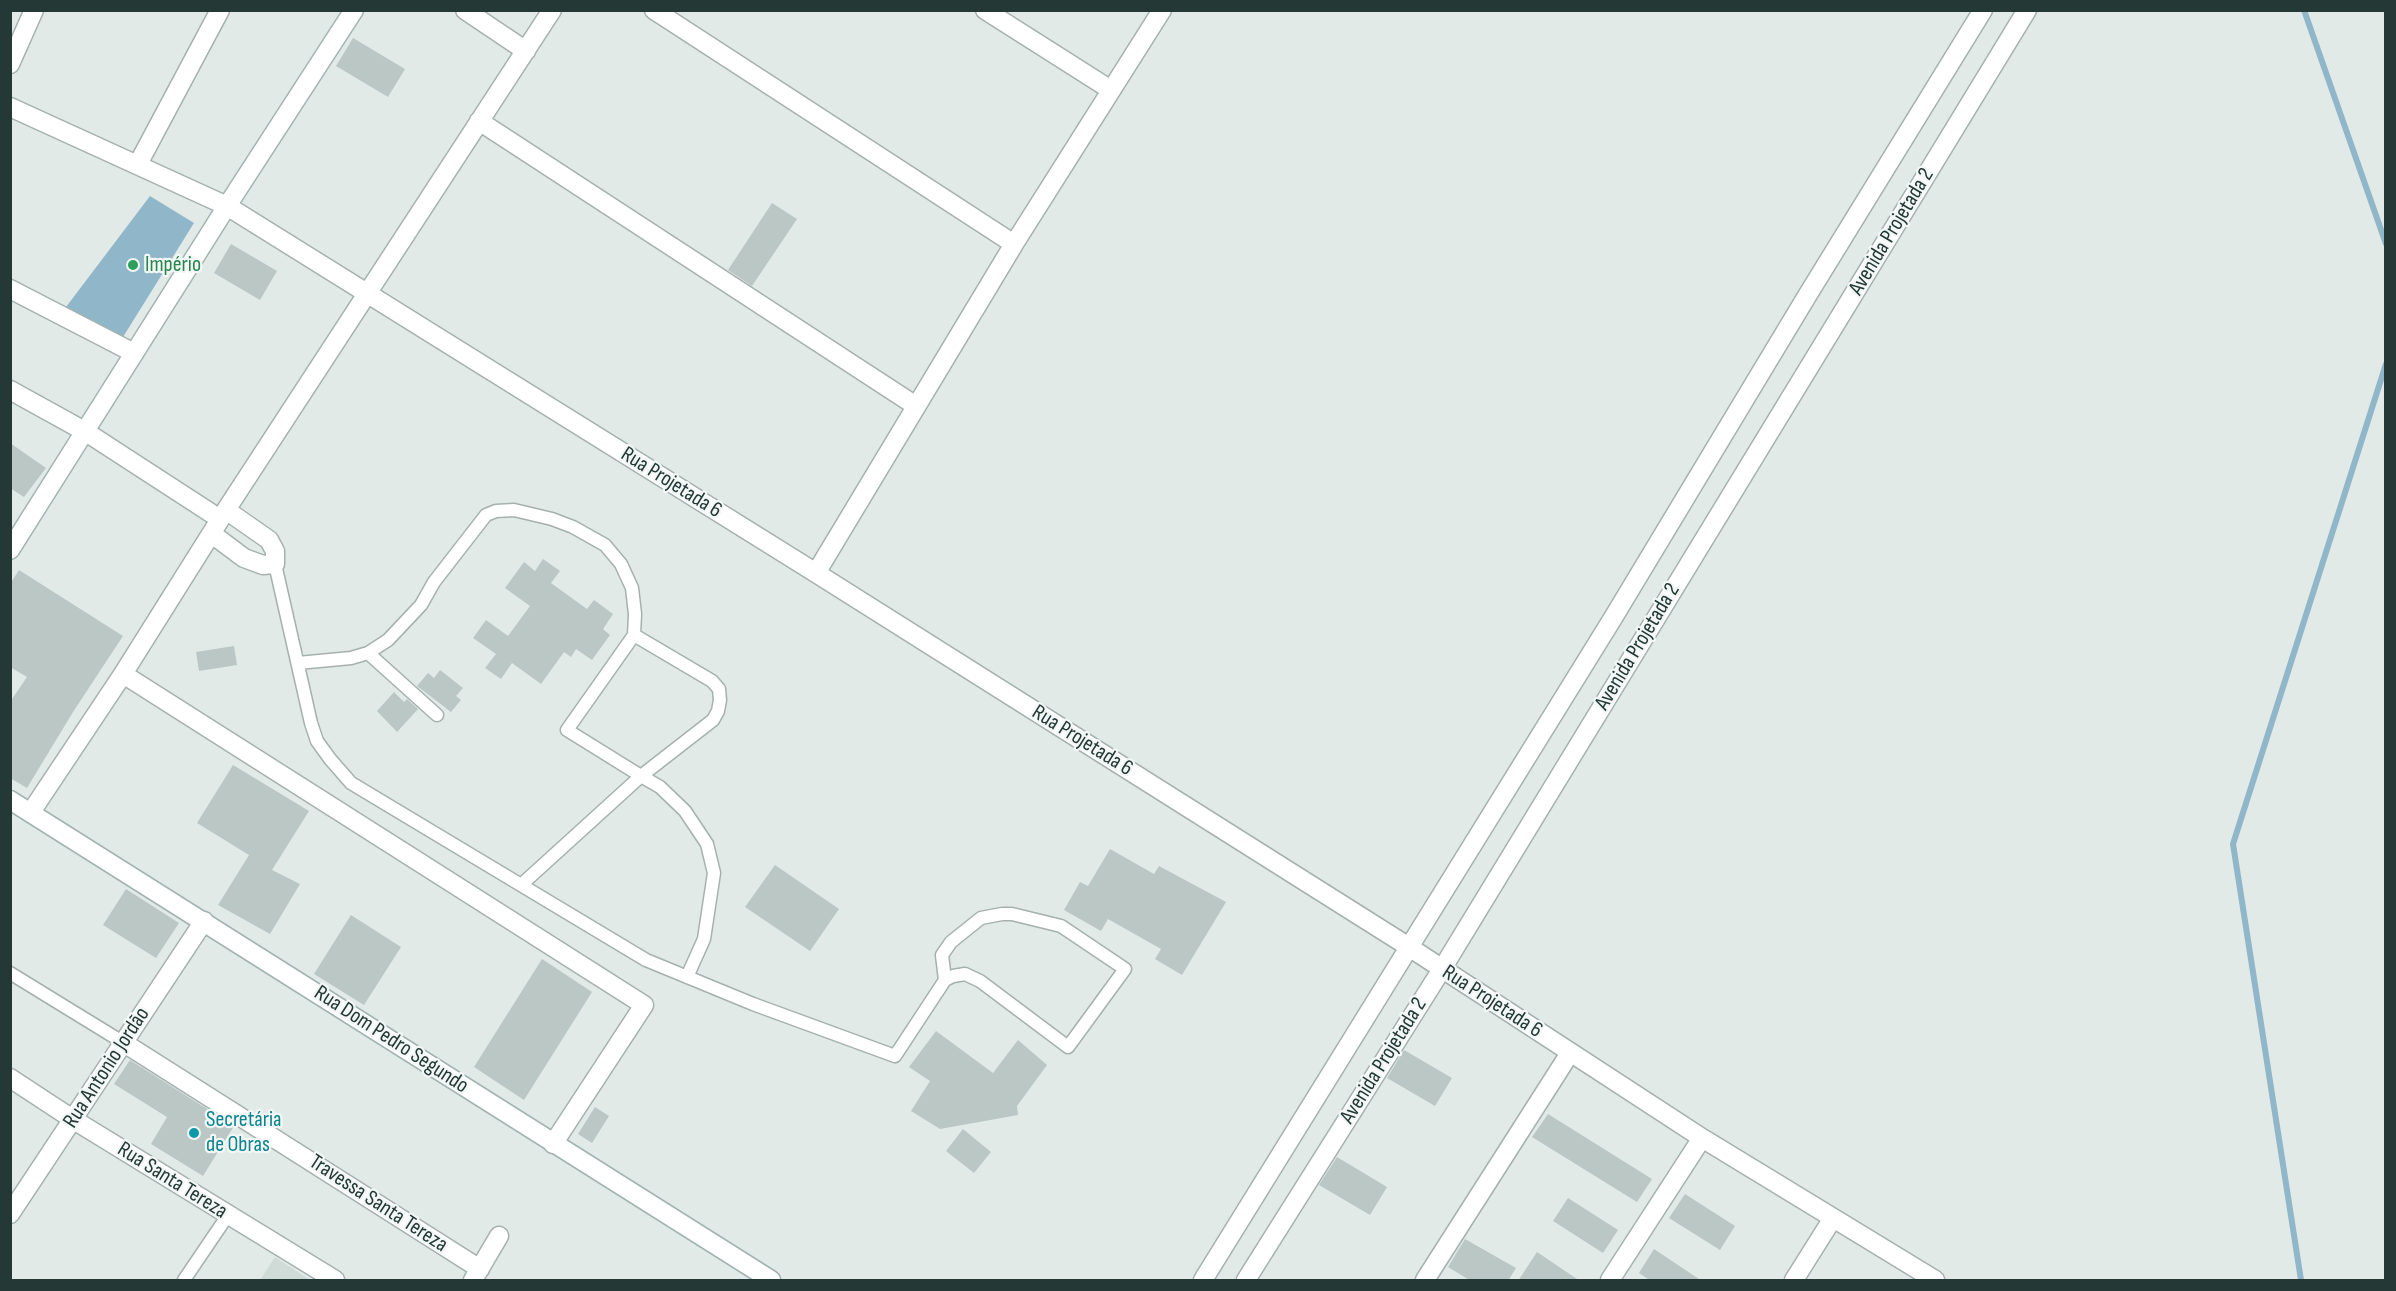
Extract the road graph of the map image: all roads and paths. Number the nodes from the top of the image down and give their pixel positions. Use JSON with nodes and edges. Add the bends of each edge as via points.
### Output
{"nodes":[{"id":1,"x":34,"y":10,"type":"edge"},
{"id":2,"x":220,"y":10,"type":"edge"},
{"id":3,"x":354,"y":10,"type":"edge"},
{"id":4,"x":465,"y":10,"type":"edge"},
{"id":5,"x":552,"y":10,"type":"edge"},
{"id":6,"x":654,"y":10,"type":"edge"},
{"id":7,"x":985,"y":10,"type":"edge"},
{"id":8,"x":1162,"y":10,"type":"edge"},
{"id":9,"x":1983,"y":10,"type":"edge"},
{"id":10,"x":2027,"y":10,"type":"edge"},
{"id":11,"x":526,"y":51,"type":"junction"},
{"id":12,"x":10,"y":64,"type":"edge"},
{"id":13,"x":1111,"y":90,"type":"junction"},
{"id":14,"x":10,"y":107,"type":"edge"},
{"id":15,"x":479,"y":122,"type":"junction"},
{"id":16,"x":138,"y":164,"type":"junction"},
{"id":17,"x":227,"y":206,"type":"junction"},
{"id":18,"x":1014,"y":244,"type":"junction"},
{"id":19,"x":10,"y":289,"type":"edge"},
{"id":20,"x":366,"y":294,"type":"junction"},
{"id":21,"x":134,"y":353,"type":"junction"},
{"id":22,"x":10,"y":390,"type":"edge"},
{"id":23,"x":916,"y":406,"type":"junction"},
{"id":24,"x":86,"y":432,"type":"junction"},
{"id":25,"x":219,"y":521,"type":"junction"},
{"id":26,"x":10,"y":550,"type":"edge"},
{"id":27,"x":275,"y":564,"type":"junction"},
{"id":28,"x":816,"y":573,"type":"junction"},
{"id":29,"x":634,"y":635,"type":"junction"},
{"id":30,"x":368,"y":653,"type":"junction"},
{"id":31,"x":298,"y":663,"type":"junction"},
{"id":32,"x":123,"y":674,"type":"junction"},
{"id":33,"x":437,"y":715,"type":"dead end"},
{"id":34,"x":641,"y":776,"type":"junction"},
{"id":35,"x":10,"y":800,"type":"edge"},
{"id":36,"x":31,"y":812,"type":"junction"},
{"id":37,"x":522,"y":885,"type":"junction"},
{"id":38,"x":204,"y":921,"type":"junction"},
{"id":39,"x":1409,"y":947,"type":"junction"},
{"id":40,"x":1442,"y":969,"type":"junction"},
{"id":41,"x":10,"y":973,"type":"edge"},
{"id":42,"x":687,"y":976,"type":"junction"},
{"id":43,"x":945,"y":980,"type":"junction"},
{"id":44,"x":124,"y":1042,"type":"junction"},
{"id":45,"x":1570,"y":1053,"type":"junction"},
{"id":46,"x":10,"y":1078,"type":"edge"},
{"id":47,"x":74,"y":1120,"type":"junction"},
{"id":48,"x":1702,"y":1138,"type":"junction"},
{"id":49,"x":553,"y":1144,"type":"junction"},
{"id":50,"x":13,"y":1204,"type":"edge"},
{"id":51,"x":228,"y":1215,"type":"junction"},
{"id":52,"x":1833,"y":1218,"type":"junction"},
{"id":53,"x":499,"y":1236,"type":"dead end"},
{"id":54,"x":476,"y":1275,"type":"edge"},
{"id":55,"x":184,"y":1281,"type":"edge"},
{"id":56,"x":335,"y":1281,"type":"edge"},
{"id":57,"x":771,"y":1281,"type":"edge"},
{"id":58,"x":1203,"y":1281,"type":"edge"},
{"id":59,"x":1246,"y":1281,"type":"edge"},
{"id":60,"x":1425,"y":1281,"type":"edge"},
{"id":61,"x":1610,"y":1281,"type":"edge"},
{"id":62,"x":1794,"y":1281,"type":"edge"},
{"id":63,"x":1935,"y":1281,"type":"edge"}],
"edges":[{"from":1,"to":12,"type":"street"},
{"from":2,"to":16,"type":"street"},
{"from":3,"to":17,"type":"street"},
{"from":4,"to":11,"type":"street"},
{"from":5,"to":11,"type":"street"},
{"from":6,"to":18,"type":"street"},
{"from":7,"to":13,"type":"street"},
{"from":8,"to":13,"type":"street"},
{"from":9,"to":39,"type":"street","name":"Avenida Projetada 2"},
{"from":10,"to":40,"type":"street","name":"Avenida Projetada 2"},
{"from":11,"to":15,"type":"street"},
{"from":13,"to":18,"type":"street"},
{"from":14,"to":16,"type":"street","name":"Rua Projetada 6"},
{"from":15,"to":20,"type":"street"},
{"from":15,"to":23,"type":"street"},
{"from":16,"to":17,"type":"street","name":"Rua Projetada 6"},
{"from":17,"to":20,"type":"street","name":"Rua Projetada 6"},
{"from":17,"to":21,"type":"street"},
{"from":18,"to":23,"type":"street"},
{"from":19,"to":21,"type":"street"},
{"from":20,"to":25,"type":"street"},
{"from":20,"to":28,"type":"street","name":"Rua Projetada 6"},
{"from":21,"to":24,"type":"street"},
{"from":22,"to":24,"type":"street"},
{"from":23,"to":28,"type":"street"},
{"from":24,"to":25,"type":"street"},
{"from":24,"to":26,"type":"street"},
{"from":25,"to":27,"type":"street","via":[[244,558],[263,565]]},
{"from":25,"to":27,"type":"street","via":[[269,540],[275,551]]},
{"from":25,"to":32,"type":"street"},
{"from":27,"to":31,"type":"lane"},
{"from":28,"to":39,"type":"street","name":"Rua Projetada 6"},
{"from":29,"to":30,"type":"lane","via":[[632,588],[621,564],[605,545],[552,519],[504,509],[486,515],[421,604],[387,640]]},
{"from":29,"to":34,"type":"lane","via":[[567,730]]},
{"from":29,"to":34,"type":"lane","via":[[712,681],[719,689],[720,700],[713,720]]},
{"from":30,"to":31,"type":"lane"},
{"from":30,"to":33,"type":"lane"},
{"from":31,"to":37,"type":"lane","via":[[318,741],[351,783]]},
{"from":32,"to":36,"type":"street"},
{"from":32,"to":49,"type":"street","via":[[644,1005]]},
{"from":34,"to":37,"type":"lane"},
{"from":34,"to":42,"type":"lane","via":[[660,787],[685,811],[707,844],[714,873],[704,939]]},
{"from":35,"to":36,"type":"street","name":"Rua Dom Pedro Segundo"},
{"from":36,"to":38,"type":"street","name":"Rua Dom Pedro Segundo"},
{"from":37,"to":42,"type":"lane","via":[[646,960]]},
{"from":38,"to":44,"type":"street","name":"Rua Antonio Jordão"},
{"from":38,"to":49,"type":"street","name":"Rua Dom Pedro Segundo"},
{"from":39,"to":40,"type":"street","name":"Rua Projetada 6"},
{"from":39,"to":58,"type":"street","name":"Avenida Projetada 2"},
{"from":40,"to":45,"type":"street","name":"Rua Projetada 6"},
{"from":40,"to":59,"type":"street","name":"Avenida Projetada 2"},
{"from":41,"to":44,"type":"lane"},
{"from":42,"to":43,"type":"lane","via":[[895,1056]]},
{"from":43,"to":43,"type":"lane","via":[[965,974],[980,981],[1068,1047],[1125,969],[1062,926],[1002,914],[981,918],[951,942],[942,955]]},
{"from":44,"to":47,"type":"street","name":"Rua Antonio Jordão"},
{"from":44,"to":54,"type":"street","name":"Travessa Santa Tereza"},
{"from":45,"to":48,"type":"street","name":"Rua Projetada 6"},
{"from":45,"to":60,"type":"street"},
{"from":46,"to":47,"type":"street","name":"Rua Santa Tereza"},
{"from":47,"to":50,"type":"street","name":"Rua Antonio Jordão"},
{"from":47,"to":51,"type":"street","name":"Rua Santa Tereza"},
{"from":48,"to":52,"type":"street","name":"Rua Projetada 6"},
{"from":48,"to":61,"type":"street"},
{"from":49,"to":57,"type":"street","name":"Rua Dom Pedro Segundo"},
{"from":51,"to":55,"type":"lane"},
{"from":51,"to":56,"type":"street","name":"Rua Santa Tereza"},
{"from":52,"to":62,"type":"street"},
{"from":52,"to":63,"type":"street","name":"Rua Projetada 6"},
{"from":53,"to":54,"type":"street"}]}
